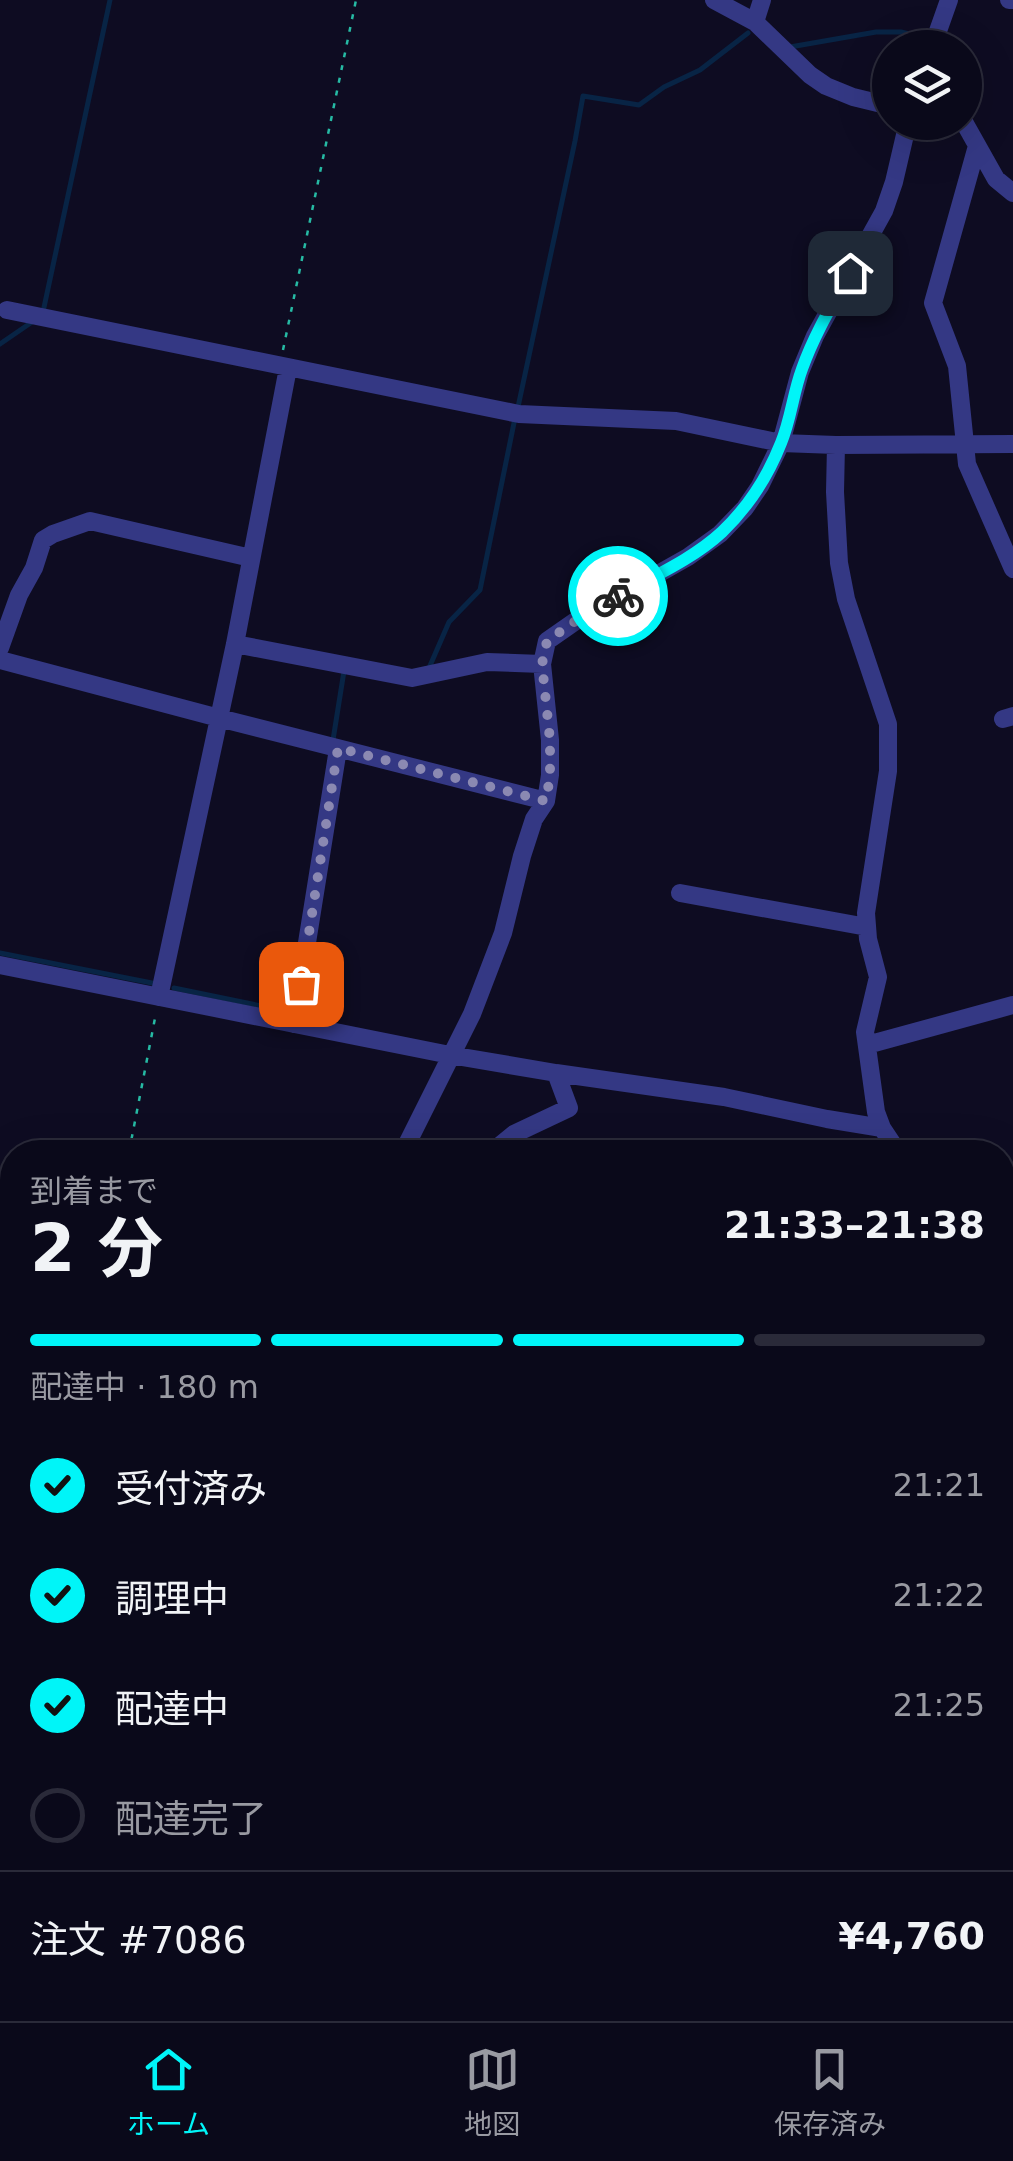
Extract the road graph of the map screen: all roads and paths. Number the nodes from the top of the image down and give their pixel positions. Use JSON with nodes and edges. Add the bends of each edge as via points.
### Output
{"nodes":[{"id":1,"x":356,"y":0,"type":"edge"},
{"id":2,"x":714,"y":0,"type":"edge"},
{"id":3,"x":762,"y":0,"type":"edge"},
{"id":4,"x":949,"y":0,"type":"edge"},
{"id":5,"x":755,"y":22,"type":"junction"},
{"id":6,"x":938,"y":30,"type":"edge"},
{"id":7,"x":872,"y":102,"type":"edge"},
{"id":8,"x":904,"y":140,"type":"edge"},
{"id":9,"x":974,"y":140,"type":"edge"},
{"id":10,"x":977,"y":146,"type":"junction"},
{"id":11,"x":1013,"y":192,"type":"edge"},
{"id":12,"x":7,"y":310,"type":"dead end"},
{"id":13,"x":284,"y":367,"type":"junction"},
{"id":14,"x":782,"y":443,"type":"junction"},
{"id":15,"x":1013,"y":444,"type":"edge"},
{"id":16,"x":836,"y":445,"type":"junction"},
{"id":17,"x":964,"y":445,"type":"junction"},
{"id":18,"x":250,"y":558,"type":"junction"},
{"id":19,"x":1013,"y":569,"type":"edge"},
{"id":20,"x":234,"y":644,"type":"junction"},
{"id":21,"x":0,"y":648,"type":"edge"},
{"id":22,"x":0,"y":660,"type":"edge"},
{"id":23,"x":542,"y":664,"type":"junction"},
{"id":24,"x":219,"y":718,"type":"junction"},
{"id":25,"x":338,"y":748,"type":"junction"},
{"id":26,"x":546,"y":801,"type":"junction"},
{"id":27,"x":680,"y":893,"type":"dead end"},
{"id":28,"x":867,"y":927,"type":"junction"},
{"id":29,"x":0,"y":964,"type":"edge"},
{"id":30,"x":159,"y":997,"type":"junction"},
{"id":31,"x":1013,"y":1005,"type":"edge"},
{"id":32,"x":294,"y":1024,"type":"junction"},
{"id":33,"x":867,"y":1045,"type":"junction"},
{"id":34,"x":450,"y":1055,"type":"junction"},
{"id":35,"x":556,"y":1073,"type":"junction"},
{"id":36,"x":882,"y":1128,"type":"junction"},
{"id":37,"x":131,"y":1140,"type":"edge"},
{"id":38,"x":409,"y":1140,"type":"edge"},
{"id":39,"x":507,"y":1140,"type":"edge"},
{"id":40,"x":890,"y":1140,"type":"edge"}],
"edges":[{"from":1,"to":13,"type":"path"},
{"from":2,"to":5,"type":"street"},
{"from":3,"to":5,"type":"street"},
{"from":4,"to":6,"type":"street"},
{"from":5,"to":7,"type":"street","via":[[826,86]]},
{"from":8,"to":14,"type":"street","via":[[884,211],[800,372]]},
{"from":9,"to":10,"type":"street"},
{"from":10,"to":11,"type":"street","via":[[996,179]]},
{"from":10,"to":17,"type":"street","via":[[933,302],[958,366]]},
{"from":12,"to":13,"type":"street"},
{"from":13,"to":14,"type":"street","via":[[516,414],[676,421]]},
{"from":13,"to":18,"type":"street"},
{"from":14,"to":16,"type":"street"},
{"from":14,"to":23,"type":"street","via":[[752,497],[720,534],[547,641]]},
{"from":15,"to":17,"type":"street"},
{"from":16,"to":17,"type":"street"},
{"from":16,"to":28,"type":"street","via":[[839,563],[888,724]]},
{"from":17,"to":19,"type":"street"},
{"from":18,"to":20,"type":"street"},
{"from":18,"to":21,"type":"street","via":[[90,521],[53,534],[43,540]]},
{"from":20,"to":23,"type":"street","via":[[412,678],[487,662]]},
{"from":20,"to":24,"type":"street"},
{"from":22,"to":24,"type":"street"},
{"from":23,"to":26,"type":"street","via":[[550,740]]},
{"from":24,"to":25,"type":"street"},
{"from":24,"to":30,"type":"street"},
{"from":25,"to":26,"type":"street"},
{"from":25,"to":32,"type":"street"},
{"from":26,"to":34,"type":"street","via":[[534,819],[503,933]]},
{"from":27,"to":28,"type":"street"},
{"from":28,"to":33,"type":"street","via":[[878,977]]},
{"from":29,"to":30,"type":"street"},
{"from":30,"to":32,"type":"street"},
{"from":30,"to":37,"type":"path"},
{"from":31,"to":33,"type":"street"},
{"from":32,"to":34,"type":"street"},
{"from":33,"to":36,"type":"street"},
{"from":34,"to":35,"type":"street"},
{"from":34,"to":38,"type":"street"},
{"from":35,"to":36,"type":"street"},
{"from":35,"to":39,"type":"street","via":[[569,1108]]},
{"from":36,"to":40,"type":"street"}]}
